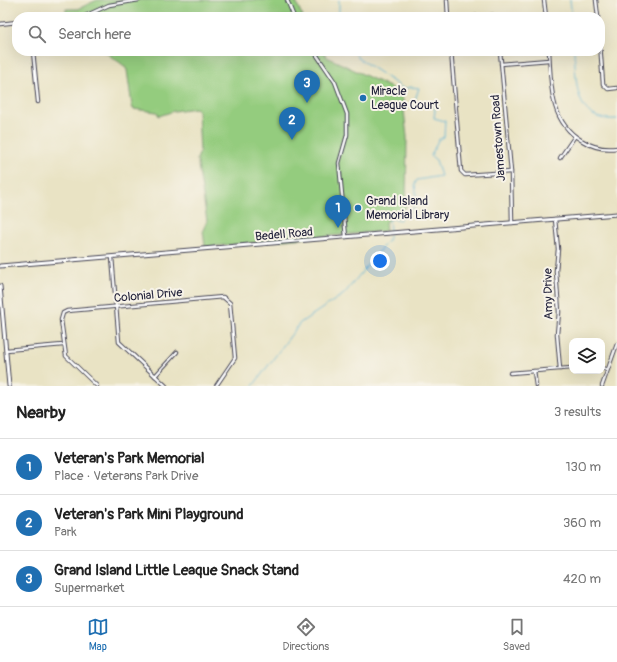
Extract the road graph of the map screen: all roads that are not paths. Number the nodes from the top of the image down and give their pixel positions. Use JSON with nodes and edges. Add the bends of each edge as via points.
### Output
{"nodes":[{"id":1,"x":140,"y":0,"type":"edge"},
{"id":2,"x":287,"y":0,"type":"edge"},
{"id":3,"x":447,"y":0,"type":"edge"},
{"id":4,"x":544,"y":0,"type":"edge"},
{"id":5,"x":596,"y":0,"type":"edge"},
{"id":6,"x":94,"y":12,"type":"edge"},
{"id":7,"x":292,"y":12,"type":"edge"},
{"id":8,"x":448,"y":12,"type":"edge"},
{"id":9,"x":545,"y":12,"type":"edge"},
{"id":10,"x":597,"y":12,"type":"edge"},
{"id":11,"x":12,"y":23,"type":"edge"},
{"id":12,"x":0,"y":24,"type":"edge"},
{"id":13,"x":33,"y":56,"type":"edge"},
{"id":14,"x":317,"y":56,"type":"edge"},
{"id":15,"x":451,"y":56,"type":"edge"},
{"id":16,"x":500,"y":56,"type":"edge"},
{"id":17,"x":549,"y":56,"type":"edge"},
{"id":18,"x":601,"y":56,"type":"edge"},
{"id":19,"x":549,"y":60,"type":"junction"},
{"id":20,"x":501,"y":64,"type":"junction"},
{"id":21,"x":617,"y":88,"type":"edge"},
{"id":22,"x":38,"y":102,"type":"dead end"},
{"id":23,"x":575,"y":136,"type":"junction"},
{"id":24,"x":617,"y":148,"type":"edge"},
{"id":25,"x":560,"y":158,"type":"dead end"},
{"id":26,"x":511,"y":172,"type":"junction"},
{"id":27,"x":617,"y":214,"type":"edge"},
{"id":28,"x":555,"y":219,"type":"junction"},
{"id":29,"x":512,"y":223,"type":"junction"},
{"id":30,"x":346,"y":238,"type":"junction"},
{"id":31,"x":112,"y":257,"type":"junction"},
{"id":32,"x":0,"y":266,"type":"edge"},
{"id":33,"x":0,"y":286,"type":"edge"},
{"id":34,"x":116,"y":306,"type":"junction"},
{"id":35,"x":617,"y":344,"type":"edge"},
{"id":36,"x":63,"y":345,"type":"junction"},
{"id":37,"x":6,"y":350,"type":"junction"},
{"id":38,"x":177,"y":352,"type":"dead end"},
{"id":39,"x":569,"y":368,"type":"edge"},
{"id":40,"x":560,"y":369,"type":"junction"},
{"id":41,"x":607,"y":370,"type":"joint"},
{"id":42,"x":534,"y":371,"type":"junction"},
{"id":43,"x":510,"y":374,"type":"dead end"},
{"id":44,"x":155,"y":376,"type":"junction"},
{"id":45,"x":9,"y":386,"type":"edge"},
{"id":46,"x":97,"y":386,"type":"edge"},
{"id":47,"x":166,"y":386,"type":"edge"},
{"id":48,"x":216,"y":386,"type":"edge"},
{"id":49,"x":536,"y":386,"type":"edge"},
{"id":50,"x":602,"y":386,"type":"edge"}],
"edges":[{"from":1,"to":6,"type":"street","via":[[109,5]]},
{"from":2,"to":7,"type":"street"},
{"from":3,"to":8,"type":"street"},
{"from":4,"to":9,"type":"street"},
{"from":5,"to":10,"type":"street"},
{"from":11,"to":12,"type":"street"},
{"from":13,"to":22,"type":"street"},
{"from":14,"to":30,"type":"street","via":[[334,82],[347,114],[347,135],[339,163]]},
{"from":15,"to":26,"type":"street","via":[[461,171],[465,175]]},
{"from":16,"to":20,"type":"street","name":"Jamestown Road"},
{"from":17,"to":19,"type":"street"},
{"from":18,"to":21,"type":"street","via":[[603,84],[608,89]]},
{"from":19,"to":20,"type":"street"},
{"from":19,"to":23,"type":"street","via":[[555,107],[563,123]]},
{"from":20,"to":26,"type":"street","name":"Jamestown Road"},
{"from":23,"to":24,"type":"street","via":[[595,146]]},
{"from":23,"to":25,"type":"street"},
{"from":26,"to":29,"type":"street","name":"Jamestown Road"},
{"from":27,"to":28,"type":"street","name":"Bedell Road"},
{"from":28,"to":29,"type":"street","name":"Bedell Road"},
{"from":28,"to":40,"type":"street","name":"Amy Drive"},
{"from":29,"to":30,"type":"street","name":"Bedell Road"},
{"from":30,"to":31,"type":"street","name":"Bedell Road"},
{"from":31,"to":32,"type":"street","name":"Bedell Road"},
{"from":31,"to":34,"type":"street"},
{"from":33,"to":37,"type":"street"},
{"from":34,"to":36,"type":"street","name":"Colonial Drive","via":[[64,313],[61,319]]},
{"from":34,"to":44,"type":"street","via":[[120,344]]},
{"from":34,"to":48,"type":"street","name":"Colonial Drive","via":[[223,297],[227,299],[230,305],[235,358]]},
{"from":35,"to":41,"type":"street"},
{"from":36,"to":37,"type":"street"},
{"from":36,"to":46,"type":"street","name":"Colonial Drive","via":[[67,359]]},
{"from":37,"to":45,"type":"street"},
{"from":38,"to":44,"type":"street"},
{"from":39,"to":40,"type":"street"},
{"from":40,"to":42,"type":"street"},
{"from":41,"to":50,"type":"street"},
{"from":42,"to":43,"type":"street"},
{"from":42,"to":49,"type":"street"},
{"from":44,"to":47,"type":"street"}]}
